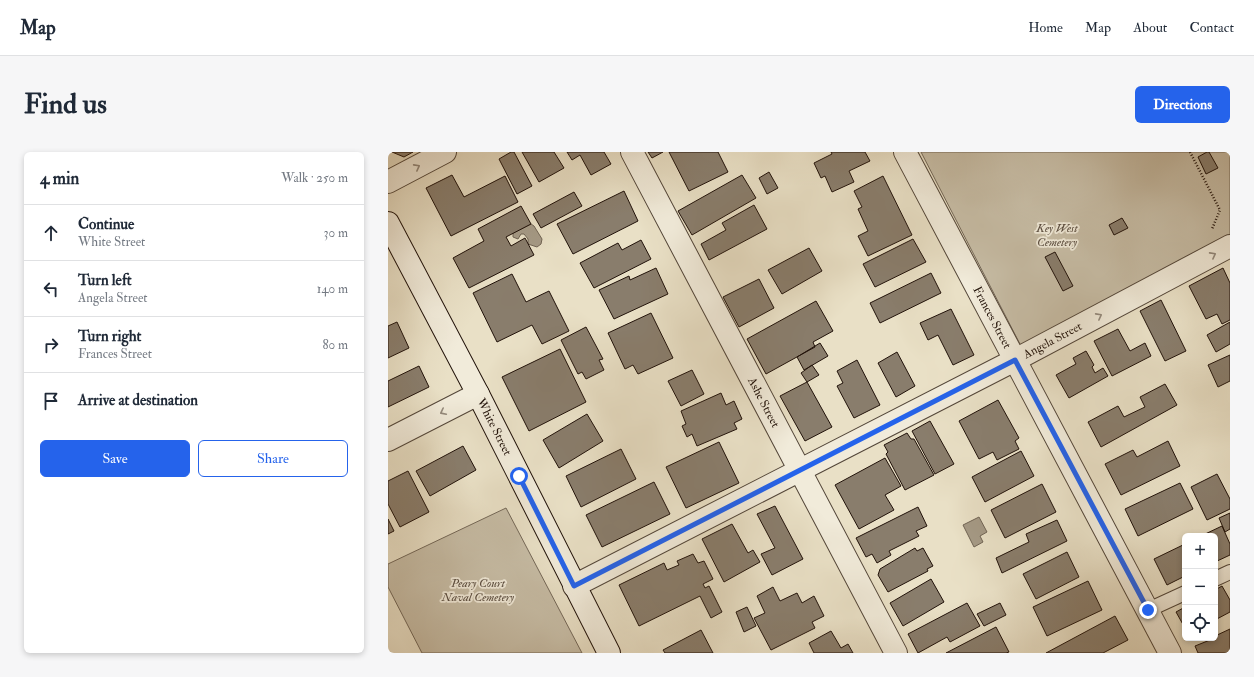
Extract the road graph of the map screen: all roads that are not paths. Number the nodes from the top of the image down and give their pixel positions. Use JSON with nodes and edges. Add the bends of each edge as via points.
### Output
{"nodes":[{"id":1,"x":445,"y":152,"type":"edge"},
{"id":2,"x":632,"y":152,"type":"edge"},
{"id":3,"x":905,"y":152,"type":"edge"},
{"id":4,"x":388,"y":182,"type":"edge"},
{"id":5,"x":388,"y":223,"type":"edge"},
{"id":6,"x":1230,"y":246,"type":"edge"},
{"id":7,"x":1015,"y":360,"type":"junction"},
{"id":8,"x":478,"y":394,"type":"junction"},
{"id":9,"x":388,"y":440,"type":"edge"},
{"id":10,"x":800,"y":470,"type":"junction"},
{"id":11,"x":1230,"y":572,"type":"edge"},
{"id":12,"x":1218,"y":578,"type":"edge"},
{"id":13,"x":574,"y":586,"type":"junction"},
{"id":14,"x":1182,"y":594,"type":"edge"},
{"id":15,"x":1148,"y":610,"type":"junction"},
{"id":16,"x":609,"y":653,"type":"edge"},
{"id":17,"x":896,"y":653,"type":"edge"},
{"id":18,"x":1170,"y":653,"type":"edge"}],
"edges":[{"from":4,"to":1,"type":"street","one_way":true},
{"from":2,"to":10,"type":"street","name":"Ashe Street"},
{"from":3,"to":7,"type":"street","name":"Frances Street"},
{"from":5,"to":8,"type":"street","name":"White Street"},
{"from":7,"to":6,"type":"street","name":"Angela Street","one_way":true},
{"from":7,"to":10,"type":"street","name":"Angela Street"},
{"from":7,"to":15,"type":"street","name":"Frances Street"},
{"from":8,"to":9,"type":"street","one_way":true},
{"from":8,"to":13,"type":"street","name":"White Street"},
{"from":10,"to":13,"type":"street","name":"Angela Street"},
{"from":10,"to":17,"type":"street","name":"Ashe Street"},
{"from":11,"to":12,"type":"lane"},
{"from":13,"to":16,"type":"street","name":"White Street"},
{"from":14,"to":15,"type":"lane"},
{"from":15,"to":18,"type":"street","name":"Frances Street"}]}
